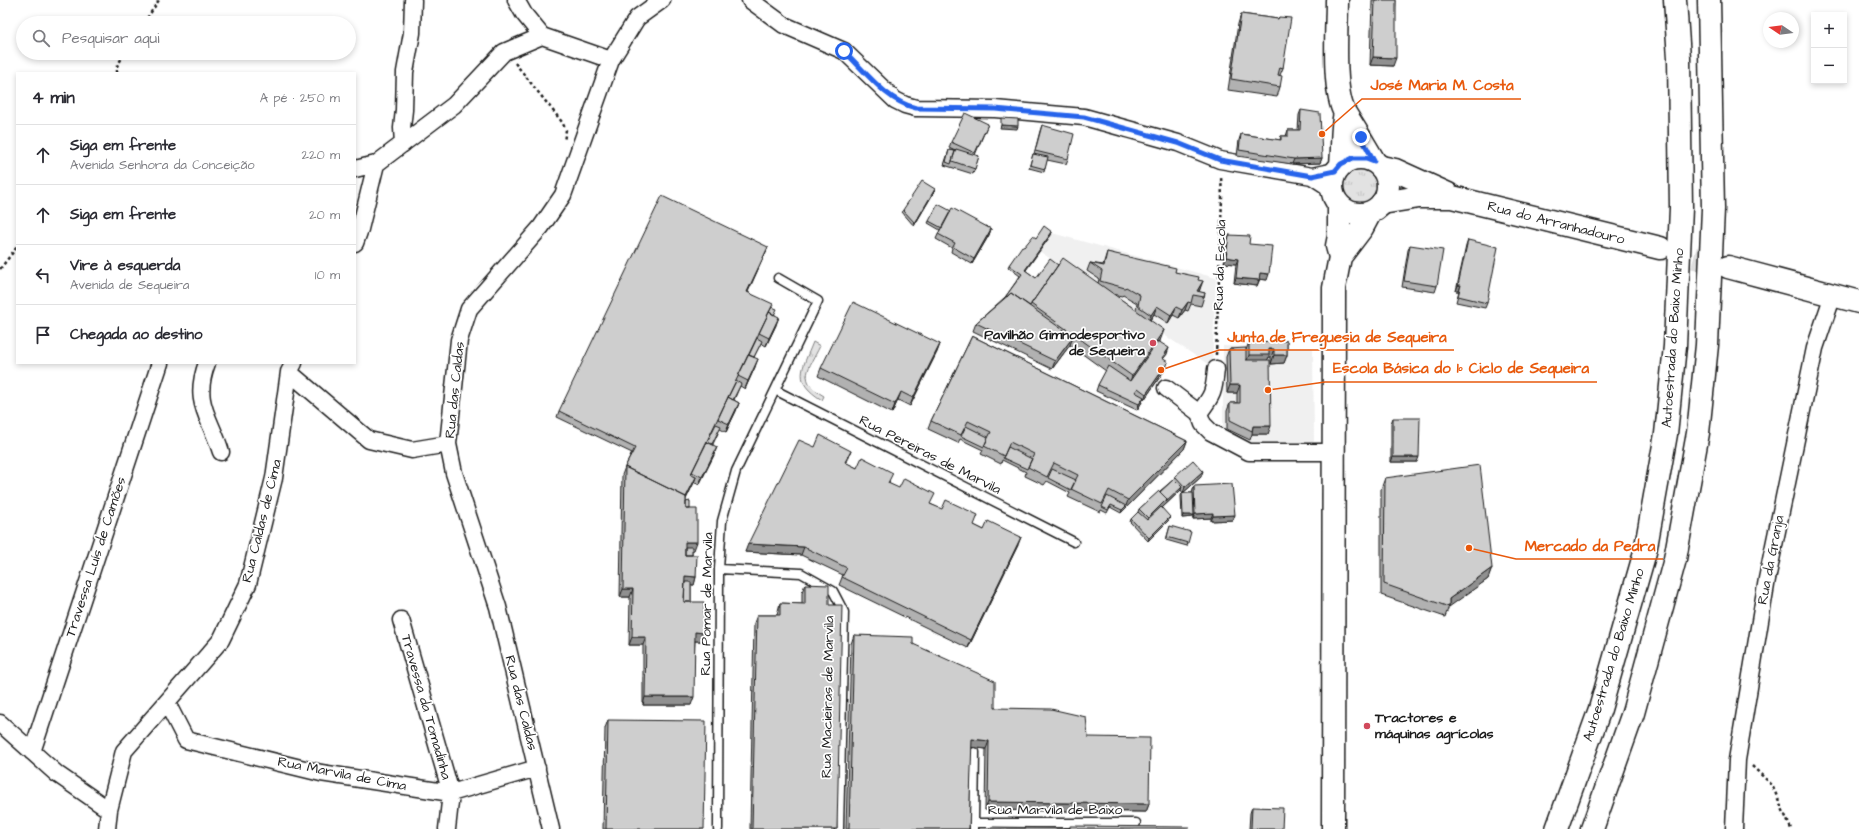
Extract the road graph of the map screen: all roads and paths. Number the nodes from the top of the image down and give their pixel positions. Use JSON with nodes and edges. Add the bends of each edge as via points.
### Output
{"nodes":[{"id":1,"x":159,"y":0,"type":"edge"},
{"id":2,"x":412,"y":0,"type":"edge"},
{"id":3,"x":516,"y":0,"type":"edge"},
{"id":4,"x":662,"y":0,"type":"edge"},
{"id":5,"x":750,"y":0,"type":"edge"},
{"id":6,"x":1337,"y":0,"type":"edge"},
{"id":7,"x":1675,"y":0,"type":"edge"},
{"id":8,"x":1709,"y":0,"type":"edge"},
{"id":9,"x":149,"y":16,"type":"edge"},
{"id":10,"x":542,"y":36,"type":"junction"},
{"id":11,"x":504,"y":52,"type":"junction"},
{"id":12,"x":121,"y":60,"type":"edge"},
{"id":13,"x":611,"y":60,"type":"junction"},
{"id":14,"x":117,"y":72,"type":"edge"},
{"id":15,"x":1345,"y":113,"type":"junction"},
{"id":16,"x":403,"y":144,"type":"junction"},
{"id":17,"x":563,"y":146,"type":"dead end"},
{"id":18,"x":1220,"y":160,"type":"junction"},
{"id":19,"x":376,"y":164,"type":"junction"},
{"id":20,"x":1378,"y":164,"type":"junction"},
{"id":21,"x":356,"y":169,"type":"edge"},
{"id":22,"x":1337,"y":182,"type":"junction"},
{"id":23,"x":1452,"y":197,"type":"junction"},
{"id":24,"x":1376,"y":208,"type":"junction"},
{"id":25,"x":356,"y":239,"type":"edge"},
{"id":26,"x":16,"y":248,"type":"edge"},
{"id":27,"x":1660,"y":248,"type":"tunnel mouth"},
{"id":28,"x":1340,"y":257,"type":"junction"},
{"id":29,"x":1728,"y":267,"type":"tunnel mouth"},
{"id":30,"x":0,"y":269,"type":"edge"},
{"id":31,"x":778,"y":278,"type":"dead end"},
{"id":32,"x":1834,"y":295,"type":"junction"},
{"id":33,"x":1859,"y":302,"type":"edge"},
{"id":34,"x":160,"y":364,"type":"edge"},
{"id":35,"x":207,"y":364,"type":"edge"},
{"id":36,"x":291,"y":368,"type":"edge"},
{"id":37,"x":1216,"y":369,"type":"joint"},
{"id":38,"x":1166,"y":388,"type":"dead end"},
{"id":39,"x":775,"y":390,"type":"junction"},
{"id":40,"x":1198,"y":413,"type":"junction"},
{"id":41,"x":448,"y":444,"type":"junction"},
{"id":42,"x":221,"y":452,"type":"dead end"},
{"id":43,"x":1333,"y":452,"type":"junction"},
{"id":44,"x":1074,"y":542,"type":"dead end"},
{"id":45,"x":719,"y":569,"type":"junction"},
{"id":46,"x":401,"y":620,"type":"dead end"},
{"id":47,"x":167,"y":703,"type":"junction"},
{"id":48,"x":0,"y":723,"type":"edge"},
{"id":49,"x":32,"y":752,"type":"junction"},
{"id":50,"x":975,"y":752,"type":"edge"},
{"id":51,"x":1737,"y":760,"type":"junction"},
{"id":52,"x":537,"y":768,"type":"junction"},
{"id":53,"x":451,"y":793,"type":"junction"},
{"id":54,"x":109,"y":810,"type":"junction"},
{"id":55,"x":1136,"y":824,"type":"dead end"},
{"id":56,"x":974,"y":826,"type":"edge"},
{"id":57,"x":107,"y":829,"type":"edge"},
{"id":58,"x":447,"y":829,"type":"edge"},
{"id":59,"x":551,"y":829,"type":"edge"},
{"id":60,"x":718,"y":829,"type":"edge"},
{"id":61,"x":839,"y":829,"type":"edge"},
{"id":62,"x":1333,"y":829,"type":"edge"},
{"id":63,"x":1557,"y":829,"type":"edge"},
{"id":64,"x":1592,"y":829,"type":"edge"},
{"id":65,"x":1734,"y":829,"type":"edge"},
{"id":66,"x":1791,"y":829,"type":"edge"}],
"edges":[{"from":1,"to":9,"type":"path"},
{"from":2,"to":16,"type":"street","via":[[412,33],[404,72]]},
{"from":3,"to":10,"type":"street"},
{"from":4,"to":13,"type":"street","name":"Rua das Caldas","via":[[637,18]]},
{"from":5,"to":18,"type":"street","via":[[784,25],[844,51],[894,100],[906,105],[916,108],[995,109],[1084,117],[1178,143]]},
{"from":6,"to":15,"type":"main road","via":[[1336,62],[1338,87]]},
{"from":7,"to":63,"type":"main road","name":"Autoestrada do Baixo Minho","via":[[1679,58],[1681,208],[1676,346],[1666,434],[1644,552],[1600,709]]},
{"from":8,"to":64,"type":"main road","via":[[1713,209],[1707,345],[1698,434],[1675,559],[1633,713]]},
{"from":10,"to":11,"type":"street"},
{"from":10,"to":13,"type":"street"},
{"from":11,"to":16,"type":"street","via":[[454,105]]},
{"from":11,"to":17,"type":"path","via":[[518,65],[562,122],[566,130]]},
{"from":12,"to":14,"type":"path"},
{"from":13,"to":41,"type":"street","name":"Rua das Caldas","via":[[563,195],[541,227],[469,309],[459,340]]},
{"from":15,"to":20,"type":"main road"},
{"from":15,"to":22,"type":"main road"},
{"from":16,"to":19,"type":"street"},
{"from":18,"to":22,"type":"street"},
{"from":18,"to":37,"type":"path","name":"Rua da Escola","via":[[1222,198]]},
{"from":19,"to":21,"type":"street"},
{"from":19,"to":25,"type":"street"},
{"from":20,"to":22,"type":"main road","via":[[1366,158],[1349,160]]},
{"from":20,"to":23,"type":"main road","name":"Rua do Arranhadouro"},
{"from":20,"to":24,"type":"main road","via":[[1388,182],[1387,194]]},
{"from":22,"to":24,"type":"main road","via":[[1351,213],[1360,215]]},
{"from":22,"to":28,"type":"main road","via":[[1337,246]]},
{"from":23,"to":24,"type":"main road","name":"Rua do Arranhadouro","via":[[1419,197]]},
{"from":23,"to":27,"type":"main road","name":"Rua do Arranhadouro"},
{"from":24,"to":28,"type":"main road"},
{"from":26,"to":30,"type":"path"},
{"from":28,"to":43,"type":"main road","via":[[1334,288]]},
{"from":29,"to":32,"type":"main road"},
{"from":31,"to":39,"type":"lane","name":"Rua Pomar de Marvila","via":[[818,301]]},
{"from":32,"to":33,"type":"main road"},
{"from":32,"to":51,"type":"street","name":"Rua da Granja","via":[[1815,348],[1767,579]]},
{"from":34,"to":49,"type":"street","name":"Travessa Luís de Camões"},
{"from":35,"to":42,"type":"street","via":[[202,376],[200,398]]},
{"from":36,"to":41,"type":"street","via":[[369,440],[412,450]]},
{"from":36,"to":47,"type":"street","name":"Rua Caldas de Cima","via":[[274,478],[248,584],[221,640]]},
{"from":37,"to":40,"type":"street","via":[[1210,398]]},
{"from":38,"to":40,"type":"street"},
{"from":39,"to":44,"type":"lane","name":"Rua Pereiras de Marvila"},
{"from":39,"to":45,"type":"lane","name":"Rua Pomar de Marvila","via":[[736,471],[722,521]]},
{"from":40,"to":43,"type":"street","via":[[1203,424],[1211,432],[1249,452]]},
{"from":41,"to":52,"type":"street","name":"Rua das Caldas","via":[[454,473],[498,607]]},
{"from":43,"to":62,"type":"main road"},
{"from":45,"to":60,"type":"lane","name":"Rua Pomar de Marvila"},
{"from":45,"to":61,"type":"lane","name":"Rua Macieiras de Marvila","via":[[801,573],[833,591],[844,612]]},
{"from":46,"to":53,"type":"street","name":"Travessa da Tomadinha"},
{"from":47,"to":53,"type":"street","name":"Rua Marvila de Cima","via":[[186,740],[320,772]]},
{"from":47,"to":54,"type":"street","name":"Rua Caldas de Cima","via":[[124,751]]},
{"from":48,"to":49,"type":"street"},
{"from":49,"to":54,"type":"street","via":[[57,774]]},
{"from":50,"to":56,"type":"lane","name":"Rua Marvila de Baixo"},
{"from":51,"to":65,"type":"street","name":"Rua da Granja"},
{"from":51,"to":66,"type":"path","via":[[1757,770],[1772,786]]},
{"from":52,"to":53,"type":"street","name":"Rua Marvila de Cima"},
{"from":52,"to":59,"type":"street","name":"Rua das Caldas"},
{"from":53,"to":58,"type":"street"},
{"from":54,"to":57,"type":"street","name":"Rua Caldas de Cima"},
{"from":55,"to":56,"type":"lane","name":"Rua Marvila de Baixo"}]}
